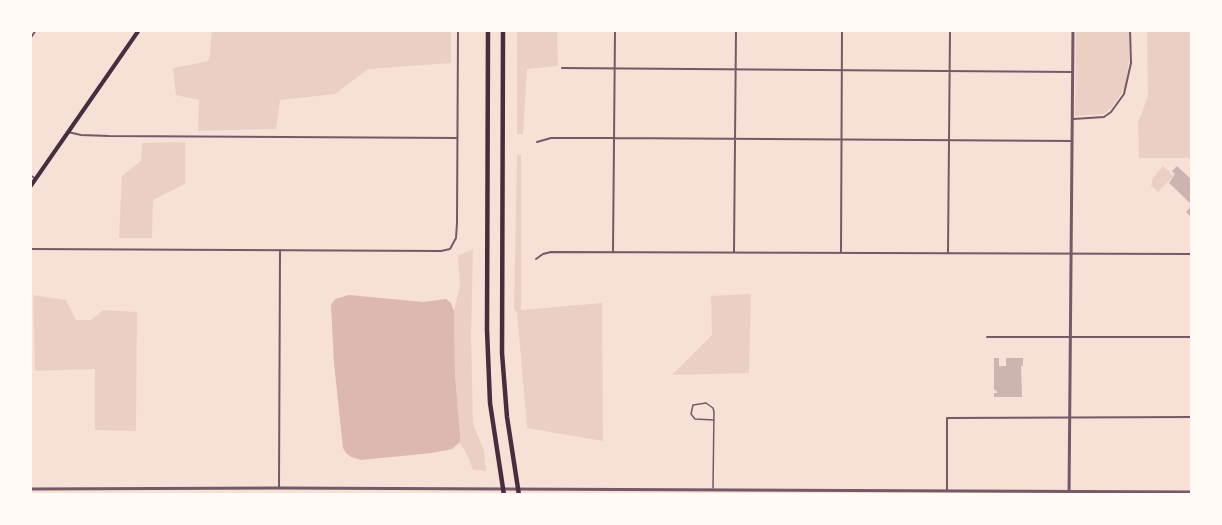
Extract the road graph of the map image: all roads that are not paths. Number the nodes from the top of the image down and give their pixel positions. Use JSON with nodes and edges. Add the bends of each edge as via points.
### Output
{"nodes":[{"id":1,"x":36,"y":30,"type":"edge"},
{"id":2,"x":139,"y":30,"type":"edge"},
{"id":3,"x":458,"y":30,"type":"edge"},
{"id":4,"x":488,"y":30,"type":"edge"},
{"id":5,"x":503,"y":30,"type":"edge"},
{"id":6,"x":615,"y":30,"type":"edge"},
{"id":7,"x":736,"y":30,"type":"edge"},
{"id":8,"x":842,"y":30,"type":"edge"},
{"id":9,"x":950,"y":30,"type":"edge"},
{"id":10,"x":1073,"y":30,"type":"edge"},
{"id":11,"x":1130,"y":30,"type":"edge"},
{"id":12,"x":30,"y":39,"type":"edge"},
{"id":13,"x":562,"y":68,"type":"dead end"},
{"id":14,"x":615,"y":69,"type":"junction"},
{"id":15,"x":735,"y":69,"type":"junction"},
{"id":16,"x":842,"y":70,"type":"junction"},
{"id":17,"x":949,"y":71,"type":"junction"},
{"id":18,"x":1073,"y":72,"type":"junction"},
{"id":19,"x":1072,"y":119,"type":"junction"},
{"id":20,"x":68,"y":132,"type":"junction"},
{"id":21,"x":457,"y":138,"type":"junction"},
{"id":22,"x":614,"y":138,"type":"junction"},
{"id":23,"x":735,"y":139,"type":"junction"},
{"id":24,"x":841,"y":139,"type":"junction"},
{"id":25,"x":949,"y":140,"type":"junction"},
{"id":26,"x":1072,"y":141,"type":"junction"},
{"id":27,"x":537,"y":142,"type":"dead end"},
{"id":28,"x":30,"y":175,"type":"edge"},
{"id":29,"x":36,"y":179,"type":"junction"},
{"id":30,"x":30,"y":188,"type":"edge"},
{"id":31,"x":30,"y":249,"type":"edge"},
{"id":32,"x":280,"y":250,"type":"junction"},
{"id":33,"x":613,"y":252,"type":"junction"},
{"id":34,"x":734,"y":252,"type":"junction"},
{"id":35,"x":841,"y":252,"type":"junction"},
{"id":36,"x":948,"y":253,"type":"junction"},
{"id":37,"x":1071,"y":254,"type":"junction"},
{"id":38,"x":1192,"y":254,"type":"edge"},
{"id":39,"x":536,"y":259,"type":"dead end"},
{"id":40,"x":987,"y":337,"type":"dead end"},
{"id":41,"x":1192,"y":337,"type":"edge"},
{"id":42,"x":1071,"y":338,"type":"junction"},
{"id":43,"x":1192,"y":417,"type":"edge"},
{"id":44,"x":1070,"y":418,"type":"junction"},
{"id":45,"x":714,"y":420,"type":"junction"},
{"id":46,"x":279,"y":488,"type":"junction"},
{"id":47,"x":30,"y":489,"type":"edge"},
{"id":48,"x":713,"y":490,"type":"junction"},
{"id":49,"x":947,"y":491,"type":"junction"},
{"id":50,"x":1192,"y":492,"type":"edge"},
{"id":51,"x":611,"y":493,"type":"edge"},
{"id":52,"x":732,"y":493,"type":"edge"},
{"id":53,"x":1070,"y":493,"type":"edge"},
{"id":54,"x":504,"y":495,"type":"edge"},
{"id":55,"x":519,"y":495,"type":"edge"}],
"edges":[{"from":1,"to":12,"type":"street"},
{"from":2,"to":20,"type":"main road"},
{"from":3,"to":21,"type":"street"},
{"from":4,"to":54,"type":"highway","via":[[487,330],[490,403]]},
{"from":5,"to":55,"type":"highway","via":[[502,353]]},
{"from":6,"to":14,"type":"street"},
{"from":7,"to":15,"type":"street"},
{"from":8,"to":16,"type":"street"},
{"from":9,"to":17,"type":"street"},
{"from":10,"to":18,"type":"street"},
{"from":11,"to":19,"type":"street","via":[[1131,63],[1124,94],[1104,117]]},
{"from":13,"to":14,"type":"street"},
{"from":14,"to":15,"type":"street"},
{"from":14,"to":22,"type":"street"},
{"from":15,"to":16,"type":"street"},
{"from":15,"to":23,"type":"street"},
{"from":16,"to":17,"type":"street"},
{"from":16,"to":24,"type":"street"},
{"from":17,"to":18,"type":"street"},
{"from":17,"to":25,"type":"street"},
{"from":18,"to":19,"type":"street"},
{"from":19,"to":26,"type":"street"},
{"from":20,"to":21,"type":"street","via":[[109,136]]},
{"from":20,"to":29,"type":"main road"},
{"from":21,"to":32,"type":"street","via":[[457,234],[452,248]]},
{"from":22,"to":23,"type":"street"},
{"from":22,"to":27,"type":"street","via":[[551,138]]},
{"from":22,"to":33,"type":"street"},
{"from":23,"to":24,"type":"street"},
{"from":23,"to":34,"type":"street"},
{"from":24,"to":25,"type":"street"},
{"from":24,"to":35,"type":"street"},
{"from":25,"to":26,"type":"street"},
{"from":25,"to":36,"type":"street"},
{"from":26,"to":37,"type":"street"},
{"from":28,"to":29,"type":"street"},
{"from":29,"to":30,"type":"main road"},
{"from":31,"to":32,"type":"street"},
{"from":32,"to":46,"type":"street"},
{"from":33,"to":34,"type":"street"},
{"from":33,"to":39,"type":"street","via":[[551,252]]},
{"from":34,"to":35,"type":"street"},
{"from":35,"to":36,"type":"street"},
{"from":36,"to":37,"type":"street"},
{"from":37,"to":38,"type":"street"},
{"from":37,"to":42,"type":"street"},
{"from":40,"to":42,"type":"street"},
{"from":41,"to":42,"type":"street"},
{"from":42,"to":44,"type":"street"},
{"from":43,"to":44,"type":"street"},
{"from":44,"to":49,"type":"street","via":[[946,418]]},
{"from":44,"to":53,"type":"street"},
{"from":45,"to":45,"type":"lane","via":[[695,419],[691,414],[693,405],[710,404]]},
{"from":45,"to":48,"type":"lane"},
{"from":46,"to":47,"type":"street"},
{"from":46,"to":51,"type":"street"},
{"from":48,"to":51,"type":"street"},
{"from":48,"to":52,"type":"street"},
{"from":49,"to":52,"type":"street"},
{"from":49,"to":53,"type":"street"},
{"from":50,"to":53,"type":"street"}]}
